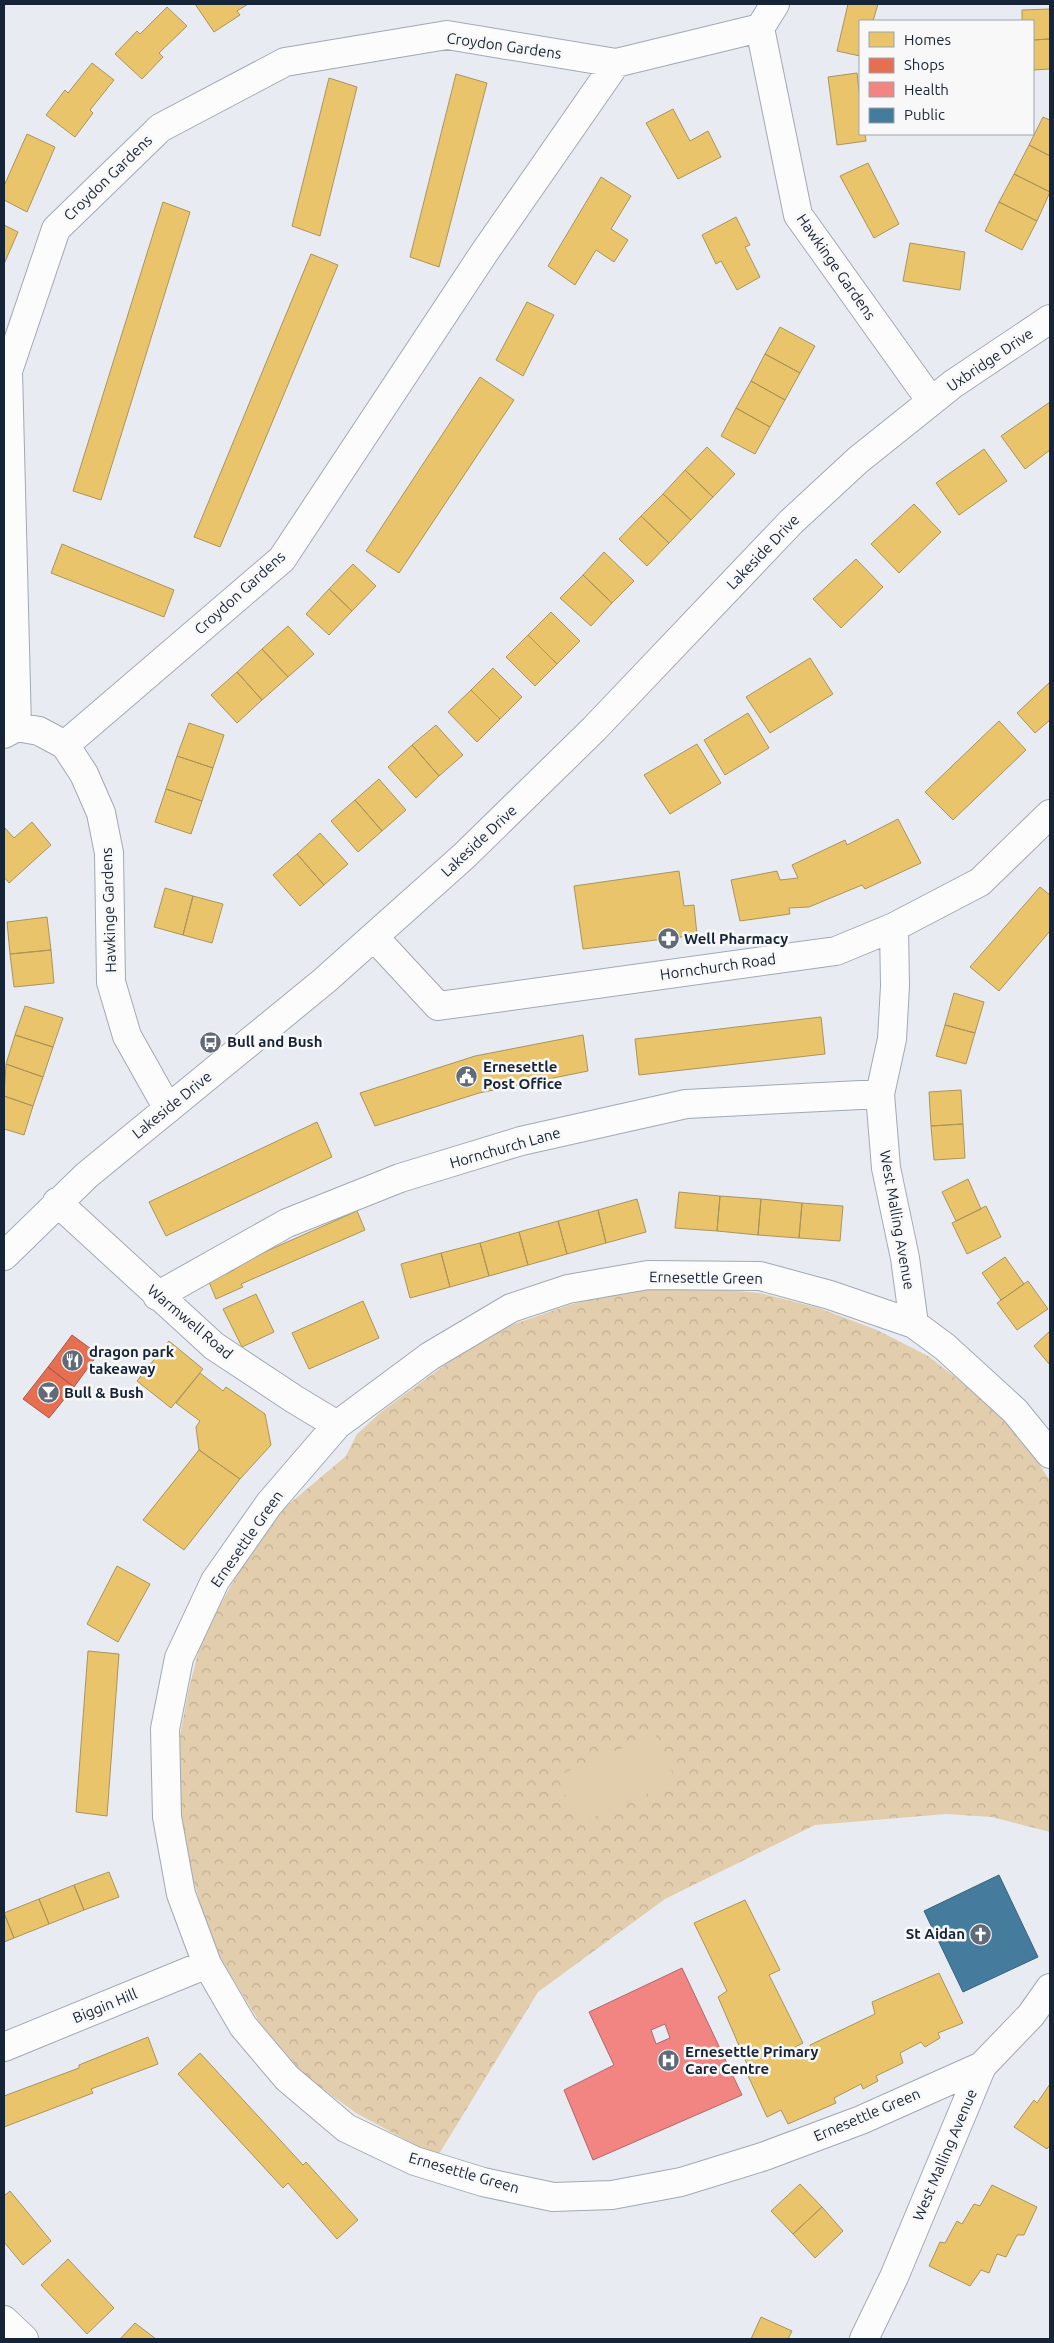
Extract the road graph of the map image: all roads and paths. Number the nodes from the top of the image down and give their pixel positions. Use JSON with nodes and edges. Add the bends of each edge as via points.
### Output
{"nodes":[{"id":1,"x":775,"y":4,"type":"edge"},
{"id":2,"x":760,"y":28,"type":"junction"},
{"id":3,"x":616,"y":63,"type":"junction"},
{"id":4,"x":1050,"y":319,"type":"edge"},
{"id":5,"x":931,"y":401,"type":"junction"},
{"id":6,"x":10,"y":730,"type":"edge"},
{"id":7,"x":65,"y":745,"type":"junction"},
{"id":8,"x":1050,"y":814,"type":"edge"},
{"id":9,"x":894,"y":927,"type":"junction"},
{"id":10,"x":374,"y":937,"type":"junction"},
{"id":11,"x":880,"y":1094,"type":"junction"},
{"id":12,"x":168,"y":1109,"type":"junction"},
{"id":13,"x":57,"y":1202,"type":"junction"},
{"id":14,"x":4,"y":1256,"type":"edge"},
{"id":15,"x":157,"y":1296,"type":"junction"},
{"id":16,"x":914,"y":1324,"type":"junction"},
{"id":17,"x":338,"y":1425,"type":"junction"},
{"id":18,"x":1050,"y":1454,"type":"edge"},
{"id":19,"x":207,"y":1964,"type":"junction"},
{"id":20,"x":1050,"y":1988,"type":"edge"},
{"id":21,"x":4,"y":2047,"type":"edge"},
{"id":22,"x":982,"y":2066,"type":"junction"},
{"id":23,"x":4,"y":2320,"type":"edge"},
{"id":24,"x":24,"y":2339,"type":"edge"},
{"id":25,"x":864,"y":2339,"type":"edge"}],
"edges":[{"from":1,"to":2,"type":"street"},
{"from":2,"to":3,"type":"street","name":"Croydon Gardens"},
{"from":2,"to":5,"type":"street","name":"Hawkinge Gardens","via":[[798,215]]},
{"from":3,"to":6,"type":"street","name":"Croydon Gardens","via":[[447,35],[285,62],[160,128],[56,229],[8,371]]},
{"from":3,"to":7,"type":"street","name":"Croydon Gardens","via":[[484,253],[282,559]]},
{"from":4,"to":5,"type":"street","name":"Uxbridge Drive"},
{"from":5,"to":10,"type":"street","name":"Lakeside Drive","via":[[858,460],[791,522],[532,791]]},
{"from":6,"to":7,"type":"street","name":"Hawkinge Gardens","via":[[39,731]]},
{"from":7,"to":12,"type":"street","name":"Hawkinge Gardens","via":[[84,774],[101,813],[109,853],[111,982],[127,1036]]},
{"from":8,"to":9,"type":"street","name":"Hornchurch Road","via":[[980,882]]},
{"from":9,"to":10,"type":"street","name":"Hornchurch Road","via":[[836,951],[438,1006]]},
{"from":9,"to":11,"type":"street","name":"West Malling Avenue","via":[[892,1039]]},
{"from":10,"to":12,"type":"street","name":"Lakeside Drive"},
{"from":11,"to":15,"type":"street","name":"Hornchurch Lane","via":[[686,1104],[521,1141],[400,1178],[287,1223]]},
{"from":11,"to":16,"type":"street","name":"West Malling Avenue","via":[[886,1168],[906,1258]]},
{"from":12,"to":13,"type":"street","name":"Lakeside Drive"},
{"from":13,"to":14,"type":"street","name":"Lakeside Drive"},
{"from":13,"to":15,"type":"street","name":"Warmwell Road"},
{"from":15,"to":17,"type":"street","name":"Warmwell Road","via":[[214,1346]]},
{"from":16,"to":17,"type":"street","name":"Ernesettle Green","via":[[830,1295],[760,1276],[639,1277],[568,1290],[511,1308],[430,1356]]},
{"from":16,"to":18,"type":"street","via":[[1015,1411]]},
{"from":17,"to":19,"type":"street","name":"Ernesettle Green","via":[[269,1504],[215,1581],[179,1658],[165,1729],[167,1816],[181,1894]]},
{"from":19,"to":21,"type":"street","name":"Biggin Hill"},
{"from":19,"to":22,"type":"street","name":"Ernesettle Green","via":[[243,2026],[287,2078],[346,2128],[415,2161],[483,2182],[553,2197],[612,2195],[681,2182],[765,2156],[852,2123]]},
{"from":20,"to":22,"type":"street","name":"West Malling Avenue","via":[[1031,2016]]},
{"from":22,"to":25,"type":"street","name":"West Malling Avenue","via":[[894,2277]]},
{"from":23,"to":24,"type":"street"}]}
